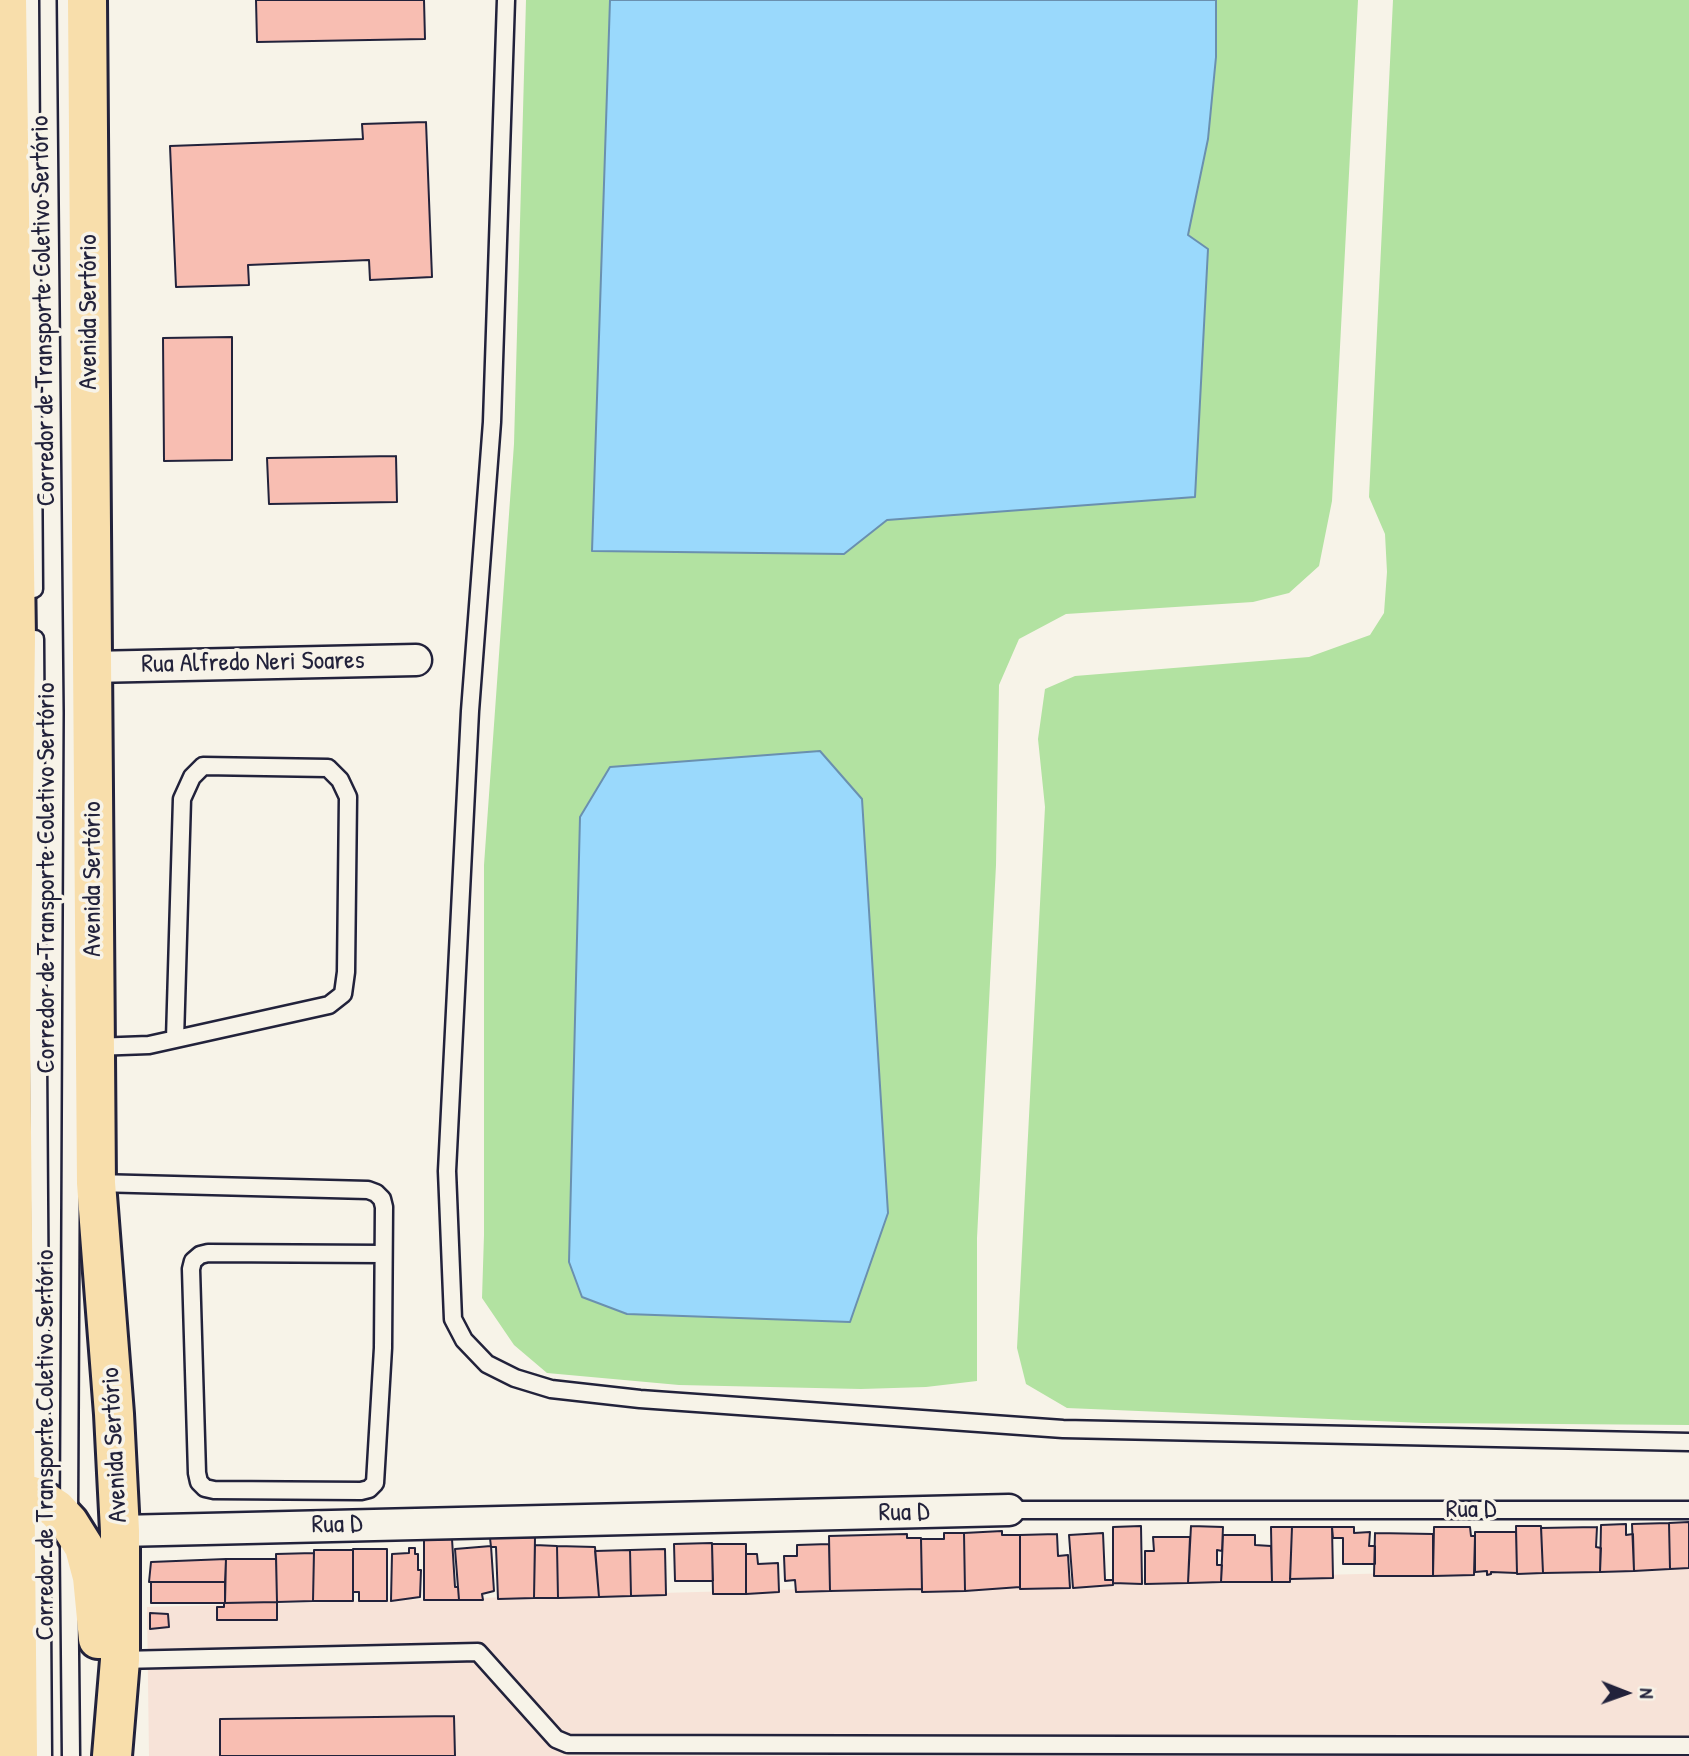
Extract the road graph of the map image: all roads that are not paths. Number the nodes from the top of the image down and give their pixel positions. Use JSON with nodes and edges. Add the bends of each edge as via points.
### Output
{"nodes":[{"id":1,"x":7,"y":0,"type":"edge"},
{"id":2,"x":30,"y":0,"type":"edge"},
{"id":3,"x":66,"y":0,"type":"edge"},
{"id":4,"x":87,"y":0,"type":"edge"},
{"id":5,"x":506,"y":0,"type":"edge"},
{"id":6,"x":416,"y":660,"type":"dead end"},
{"id":7,"x":91,"y":667,"type":"junction"},
{"id":8,"x":8,"y":680,"type":"edge"},
{"id":9,"x":5,"y":1027,"type":"edge"},
{"id":10,"x":175,"y":1039,"type":"junction"},
{"id":11,"x":94,"y":1047,"type":"junction"},
{"id":12,"x":96,"y":1183,"type":"junction"},
{"id":13,"x":383,"y":1254,"type":"junction"},
{"id":14,"x":1689,"y":1442,"type":"edge"},
{"id":15,"x":42,"y":1504,"type":"junction"},
{"id":16,"x":1009,"y":1510,"type":"joint"},
{"id":17,"x":1689,"y":1510,"type":"edge"},
{"id":18,"x":120,"y":1531,"type":"junction"},
{"id":19,"x":120,"y":1660,"type":"junction"},
{"id":20,"x":9,"y":1670,"type":"edge"},
{"id":21,"x":1689,"y":1746,"type":"edge"},
{"id":22,"x":18,"y":1756,"type":"edge"},
{"id":23,"x":43,"y":1756,"type":"edge"},
{"id":24,"x":71,"y":1756,"type":"edge"},
{"id":25,"x":110,"y":1756,"type":"edge"}],
"edges":[{"from":1,"to":8,"type":"main road"},
{"from":2,"to":15,"type":"lane","name":"Corredor de Transporte Coletivo Sertório"},
{"from":3,"to":15,"type":"lane","name":"Corredor de Transporte Coletivo Sertório","via":[[73,713]]},
{"from":4,"to":7,"type":"main road","name":"Avenida Sertório"},
{"from":5,"to":14,"type":"lane","via":[[492,422],[470,711],[447,1171],[453,1319],[464,1340],[487,1364],[515,1378],[551,1389],[640,1399],[1063,1429]]},
{"from":6,"to":7,"type":"street","name":"Rua Alfredo Neri Soares"},
{"from":7,"to":11,"type":"main road","name":"Avenida Sertório"},
{"from":8,"to":9,"type":"main road"},
{"from":9,"to":15,"type":"main road"},
{"from":10,"to":10,"type":"lane","via":[[328,1005],[343,994],[348,797],[328,768],[203,766],[192,777],[182,799]]},
{"from":10,"to":11,"type":"lane"},
{"from":11,"to":12,"type":"main road","name":"Avenida Sertório"},
{"from":12,"to":13,"type":"lane","via":[[368,1191],[376,1193],[384,1207]]},
{"from":12,"to":18,"type":"main road","name":"Avenida Sertório"},
{"from":13,"to":13,"type":"lane","via":[[375,1483],[360,1491],[205,1488],[197,1473],[193,1261],[208,1253]]},
{"from":15,"to":20,"type":"main road"},
{"from":15,"to":23,"type":"lane","name":"Corredor de Transporte Coletivo Sertório"},
{"from":15,"to":24,"type":"lane","name":"Corredor de Transporte Coletivo Sertório"},
{"from":15,"to":25,"type":"main road","via":[[84,1547],[92,1577]]},
{"from":16,"to":17,"type":"lane","name":"Rua D"},
{"from":16,"to":18,"type":"street","name":"Rua D"},
{"from":18,"to":19,"type":"main road","name":"Avenida Sertório"},
{"from":19,"to":21,"type":"lane","via":[[478,1652],[556,1739],[568,1744]]},
{"from":19,"to":25,"type":"main road","name":"Avenida Sertório"},
{"from":20,"to":22,"type":"main road"}]}
